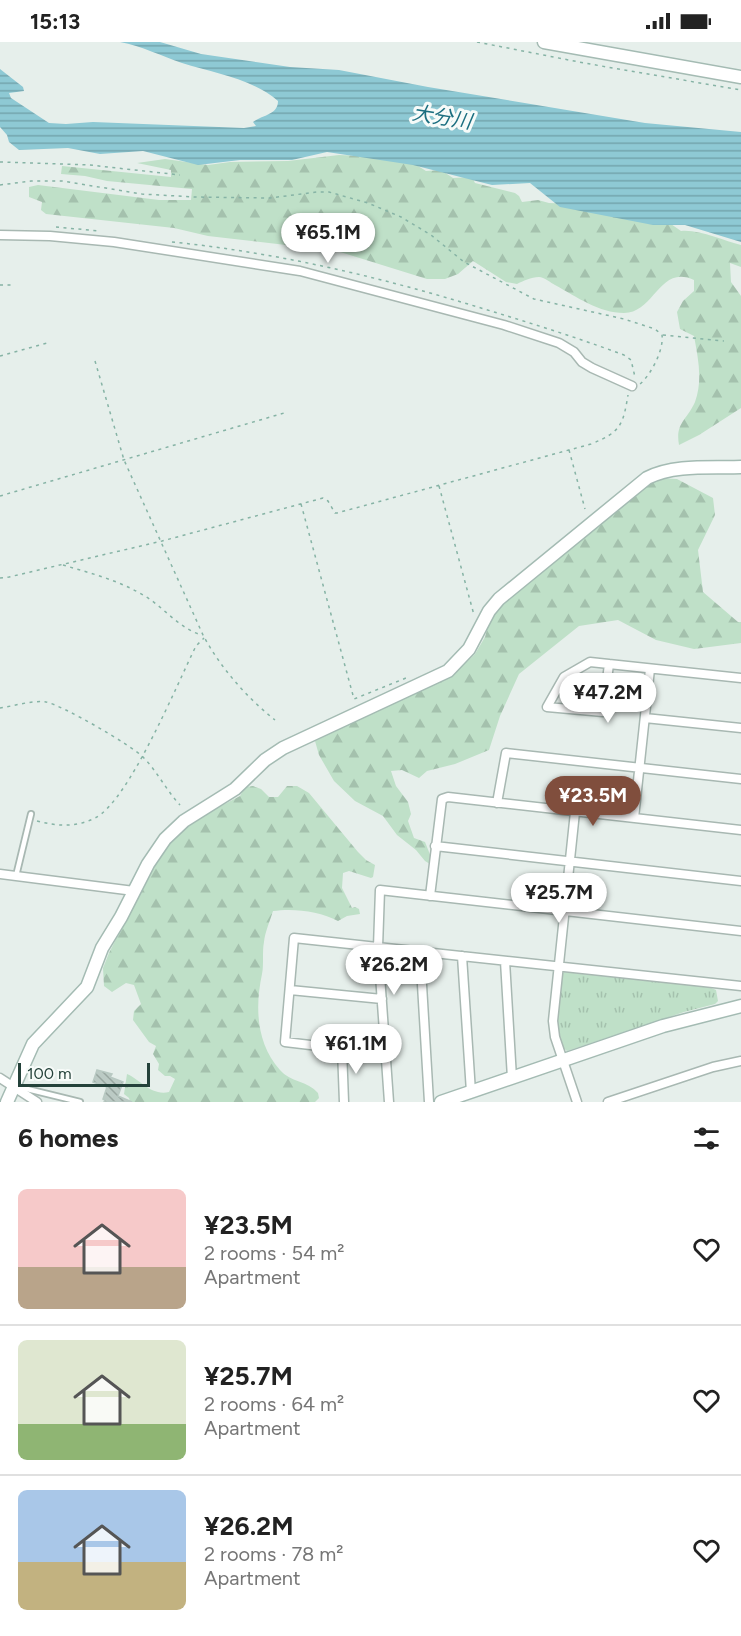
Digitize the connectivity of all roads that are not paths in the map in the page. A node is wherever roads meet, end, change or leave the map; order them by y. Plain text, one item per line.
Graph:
1 (544, 42) edge
2 (741, 77) edge
3 (0, 235) edge
4 (632, 386) road end
5 (741, 467) edge
6 (609, 664) junction
7 (650, 669) junction
8 (741, 678) edge
9 (645, 718) junction
10 (741, 728) edge
11 (640, 768) junction
12 (741, 779) edge
13 (497, 803) junction
14 (575, 812) junction
15 (31, 817) road end
16 (634, 818) junction
17 (741, 830) edge
18 (435, 846) junction
19 (570, 862) junction
20 (0, 874) edge
21 (16, 876) junction
22 (741, 881) edge
23 (135, 891) junction
24 (430, 896) junction
25 (564, 911) junction
26 (741, 931) edge
27 (378, 947) junction
28 (420, 951) junction
29 (462, 956) junction
30 (505, 961) junction
31 (558, 966) junction
32 (741, 986) edge
33 (290, 990) junction
34 (382, 999) junction
35 (741, 1006) edge
36 (342, 1049) junction
37 (386, 1054) junction
38 (563, 1060) junction
39 (741, 1061) edge
40 (0, 1078) edge
41 (512, 1078) junction
42 (13, 1086) junction
43 (471, 1092) junction
44 (7, 1102) edge
45 (37, 1102) edge
46 (80, 1102) edge
47 (344, 1102) edge
48 (389, 1102) edge
49 (429, 1102) edge
50 (441, 1102) edge
51 (577, 1102) edge
52 (608, 1102) edge

1 - 2 street
3 - 4 street
5 - 23 street
6 - 6 street
6 - 7 street
7 - 8 street
7 - 9 street
9 - 10 street
9 - 11 street
11 - 12 street
11 - 13 street
11 - 16 street
13 - 14 street
13 - 18 street
14 - 16 street
14 - 19 street
15 - 21 lane
16 - 17 street
18 - 19 street
18 - 24 street
19 - 22 street
19 - 25 street
20 - 21 street
21 - 23 street
23 - 42 street
24 - 25 street
24 - 27 street
25 - 26 street
25 - 31 street
27 - 28 street
27 - 33 street
27 - 34 street
28 - 29 street
28 - 49 street
29 - 30 street
29 - 43 street
30 - 31 street
30 - 41 street
31 - 32 street
31 - 38 street
33 - 34 street
33 - 36 street
34 - 37 street
35 - 38 street
36 - 37 street
36 - 47 street
37 - 48 street
38 - 41 street
38 - 51 street
39 - 52 street
40 - 42 street
41 - 43 street
42 - 44 street
42 - 45 street
42 - 46 lane
43 - 50 street

